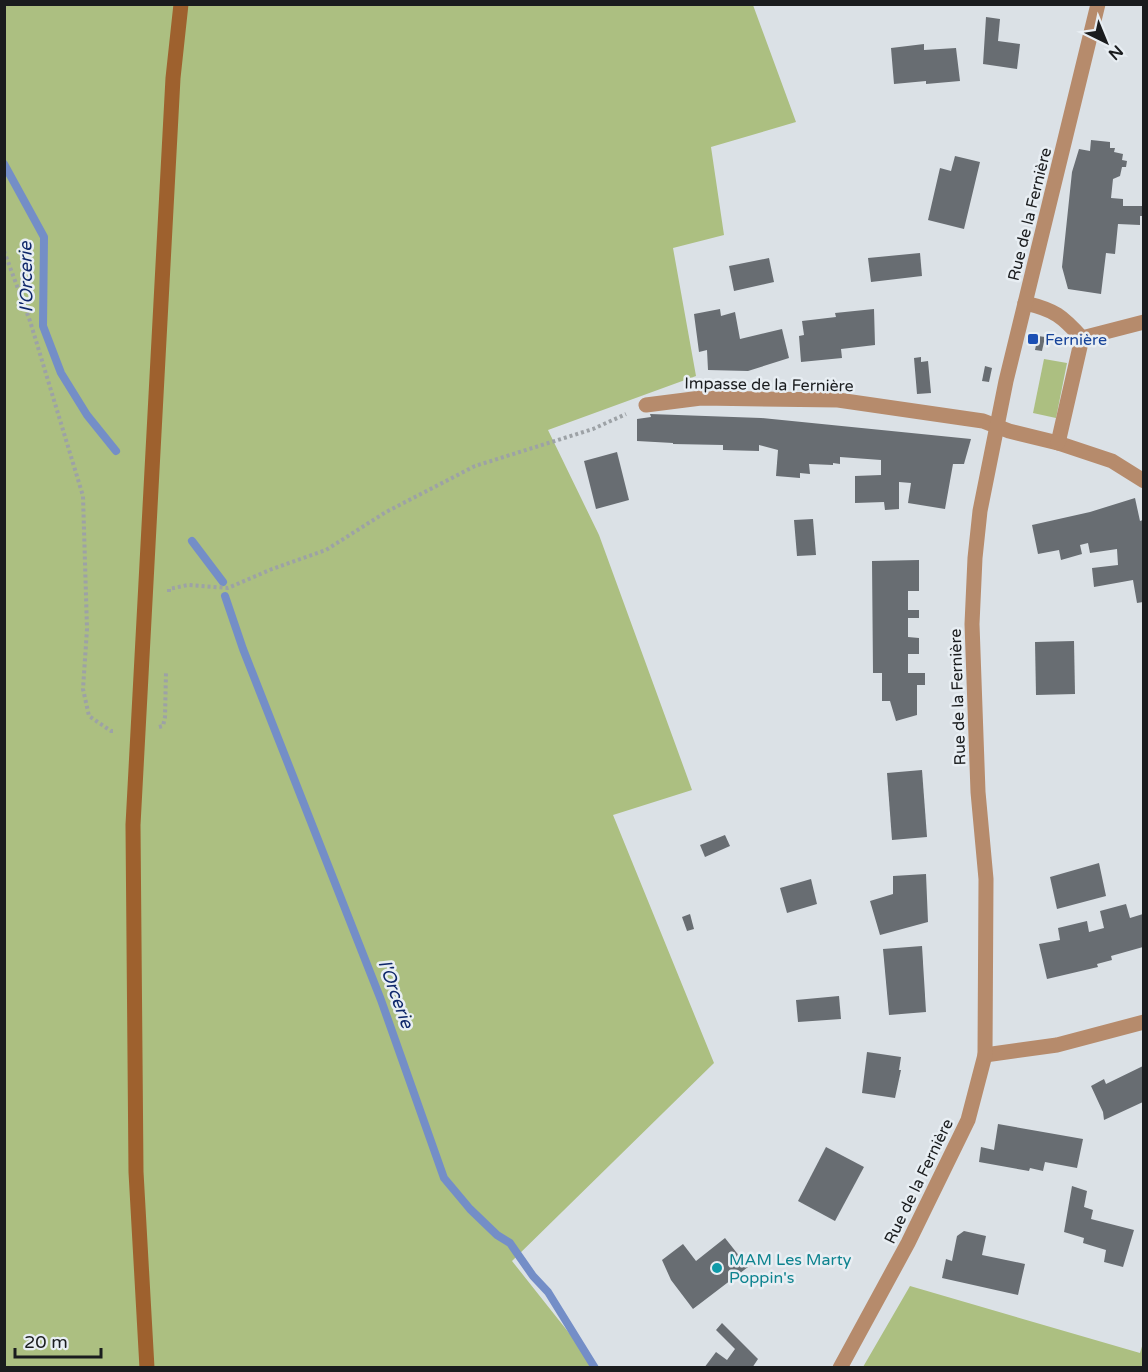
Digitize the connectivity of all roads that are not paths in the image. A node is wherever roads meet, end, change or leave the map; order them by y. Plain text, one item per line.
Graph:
1 (181, 4) edge
2 (1098, 4) edge
3 (1025, 303) junction
4 (1143, 322) edge
5 (1082, 338) junction
6 (646, 405) road end
7 (997, 427) junction
8 (1058, 443) junction
9 (1143, 481) edge
10 (1143, 1022) edge
11 (985, 1055) junction
12 (147, 1368) edge
13 (840, 1368) edge

1 - 12 main road
2 - 3 street, Rue de la Fernière
3 - 5 street
3 - 7 street, Rue de la Fernière
4 - 5 street
5 - 8 street
6 - 7 street, Impasse de la Fernière
7 - 8 street, Impasse de la Fernière
7 - 11 street, Rue de la Fernière
8 - 9 street, Impasse de la Fernière
10 - 11 street
11 - 13 street, Rue de la Fernière

